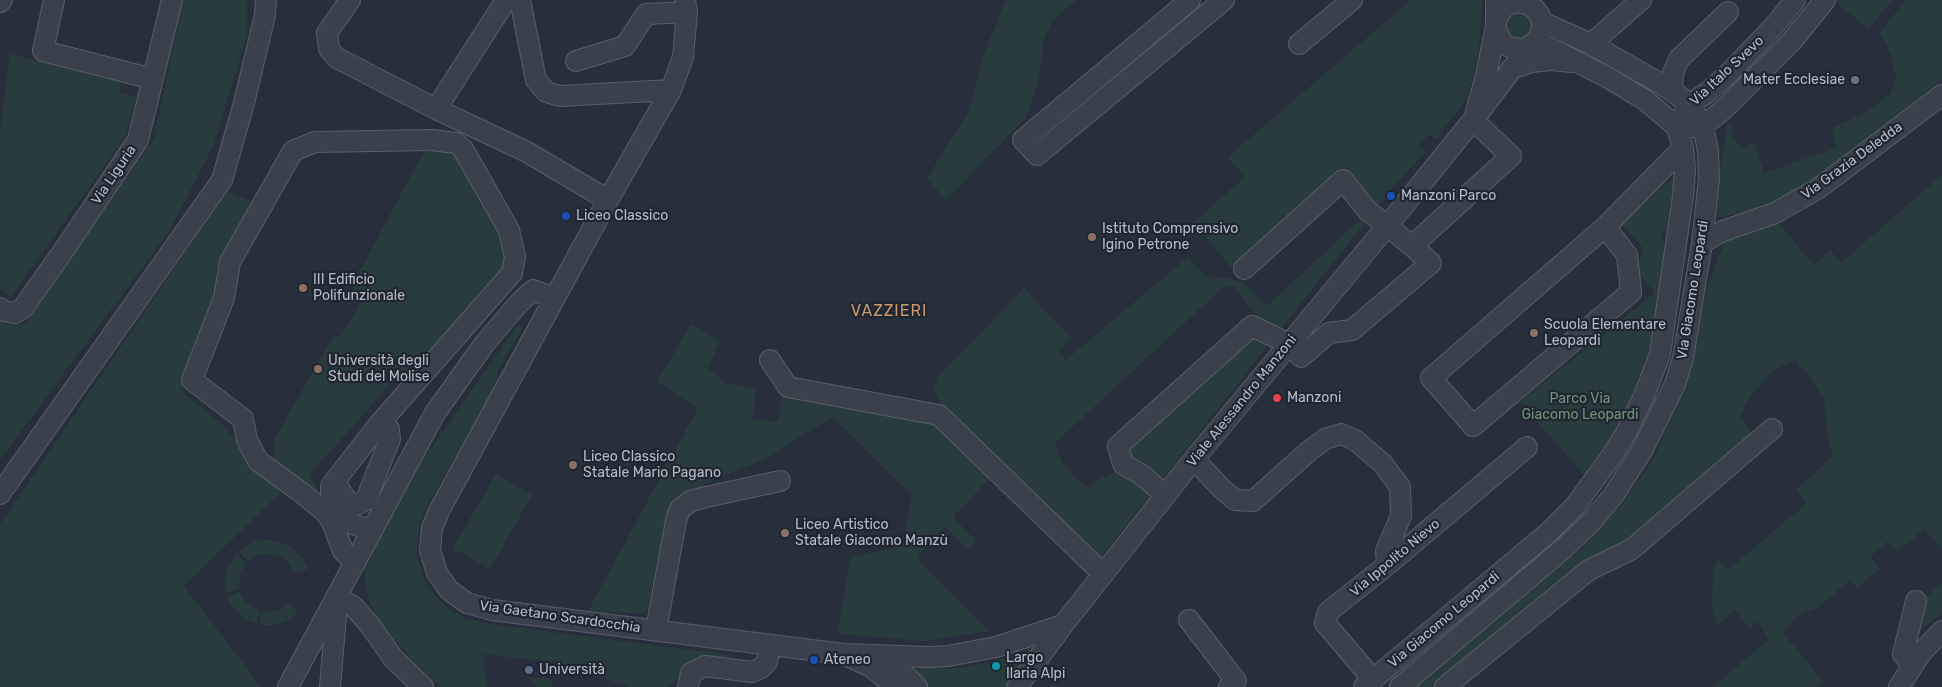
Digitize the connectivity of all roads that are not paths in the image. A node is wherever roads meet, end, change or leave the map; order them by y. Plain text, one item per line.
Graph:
1 (54, 0) edge
2 (172, 0) edge
3 (266, 0) edge
4 (350, 0) edge
5 (506, 0) edge
6 (520, 0) edge
7 (1190, 0) edge
8 (1224, 0) edge
9 (1352, 0) edge
10 (1641, 0) edge
11 (1796, 0) edge
12 (1825, 0) edge
13 (686, 6) edge
14 (1519, 9) edge
15 (1728, 12) dead end
16 (1299, 44) dead end
17 (1591, 44) junction
18 (1531, 45) junction
19 (576, 60) dead end
20 (1578, 63) junction
21 (1511, 69) junction
22 (1731, 71) junction
23 (153, 79) junction
24 (1096, 80) junction
25 (1746, 87) junction
26 (671, 90) junction
27 (1672, 90) junction
28 (1108, 95) junction
29 (1942, 95) edge
30 (1690, 104) junction
31 (436, 109) junction
32 (1473, 120) junction
33 (1704, 126) junction
34 (1677, 128) junction
35 (1683, 148) junction
36 (1683, 196) junction
37 (1707, 199) junction
38 (608, 200) junction
39 (1387, 226) junction
40 (1605, 227) junction
41 (1702, 243) junction
42 (1412, 246) junction
43 (1244, 269) dead end
44 (554, 298) junction
45 (0, 308) edge
46 (1664, 327) junction
47 (1689, 331) junction
48 (1289, 344) junction
49 (770, 360) dead end
50 (380, 423) junction
51 (1772, 430) dead end
52 (1527, 447) dead end
53 (1194, 459) junction
54 (336, 478) junction
55 (780, 481) dead end
56 (0, 494) edge
57 (1165, 495) junction
58 (372, 531) junction
59 (1548, 533) junction
60 (1563, 549) junction
61 (355, 564) junction
62 (1387, 565) junction
63 (1103, 574) junction
64 (338, 597) junction
65 (1916, 601) dead end
66 (1189, 620) dead end
67 (1063, 624) junction
68 (656, 630) junction
69 (1942, 631) edge
70 (770, 645) junction
71 (843, 654) junction
72 (880, 656) junction
73 (1912, 666) junction
74 (902, 684) edge
75 (1367, 685) edge
76 (288, 687) edge
77 (330, 687) edge
78 (423, 687) edge
79 (688, 687) edge
80 (1016, 687) edge
81 (1229, 687) edge
82 (1400, 687) edge
83 (1445, 687) edge
84 (1899, 687) edge

1 - 23 street
2 - 23 street, Via Liguria
3 - 56 street
4 - 31 street
5 - 31 street
6 - 26 street
7 - 24 street
8 - 28 street
9 - 16 street
10 - 17 street
11 - 22 street, Via Italo Svevo
12 - 25 street, Via Italo Svevo
13 - 19 street
13 - 26 street, Via Gaetano Scardocchia
14 - 17 street, Via Giacomo Leopardi
14 - 18 street, Viale Alessandro Manzoni
14 - 18 street
14 - 32 street, Viale Alessandro Manzoni
15 - 27 street
17 - 27 street, Via Giacomo Leopardi
18 - 20 street
18 - 21 street, Viale Alessandro Manzoni
20 - 21 street
20 - 34 street
21 - 32 street, Viale Alessandro Manzoni
22 - 25 street
22 - 30 street, Via Italo Svevo
23 - 45 street, Via Liguria
24 - 28 street
24 - 28 street
25 - 33 street, Via Italo Svevo
26 - 38 street, Via Gaetano Scardocchia
27 - 30 street, Via Giacomo Leopardi
29 - 41 street, Via Grazia Deledda
30 - 33 street, Via Giacomo Leopardi
30 - 34 street, Via Italo Svevo
31 - 38 street
32 - 39 street, Viale Alessandro Manzoni
32 - 42 street
33 - 34 street, Via Italo Svevo
33 - 37 street, Via Giacomo Leopardi
34 - 35 street, Via Giacomo Leopardi
35 - 36 street, Via Giacomo Leopardi
35 - 40 street
36 - 37 street
36 - 46 street, Via Giacomo Leopardi
37 - 41 street, Via Giacomo Leopardi
38 - 44 street, Via Gaetano Scardocchia
39 - 42 street
39 - 43 street
39 - 48 street, Viale Alessandro Manzoni
40 - 40 street
41 - 47 street, Via Giacomo Leopardi
42 - 48 street
44 - 58 street
44 - 68 street, Via Gaetano Scardocchia
46 - 47 street
46 - 59 street, Via Giacomo Leopardi
47 - 60 street, Via Giacomo Leopardi
48 - 53 street, Viale Alessandro Manzoni
48 - 57 street
49 - 63 street
50 - 54 street
50 - 54 street
50 - 61 street
51 - 83 street
52 - 62 street, Via Ippolito Nievo
53 - 57 street, Viale Alessandro Manzoni
53 - 62 street
54 - 58 street
55 - 68 street
57 - 63 street, Viale Alessandro Manzoni
58 - 61 street
59 - 60 street
59 - 75 street, Via Giacomo Leopardi
60 - 82 street, Via Giacomo Leopardi
61 - 64 street
62 - 75 street, Via Ippolito Nievo
63 - 67 street, Viale Alessandro Manzoni
64 - 76 street
64 - 77 street
64 - 78 street
65 - 73 street
66 - 81 street
67 - 72 street, Via Gaetano Scardocchia
67 - 80 street, Viale Alessandro Manzoni
68 - 70 street, Via Gaetano Scardocchia
69 - 73 street
70 - 71 street, Via Gaetano Scardocchia
70 - 79 street
71 - 72 street, Via Gaetano Scardocchia
71 - 74 street, Via Gaetano Scardocchia
72 - 74 street, Via Gaetano Scardocchia
73 - 84 street

